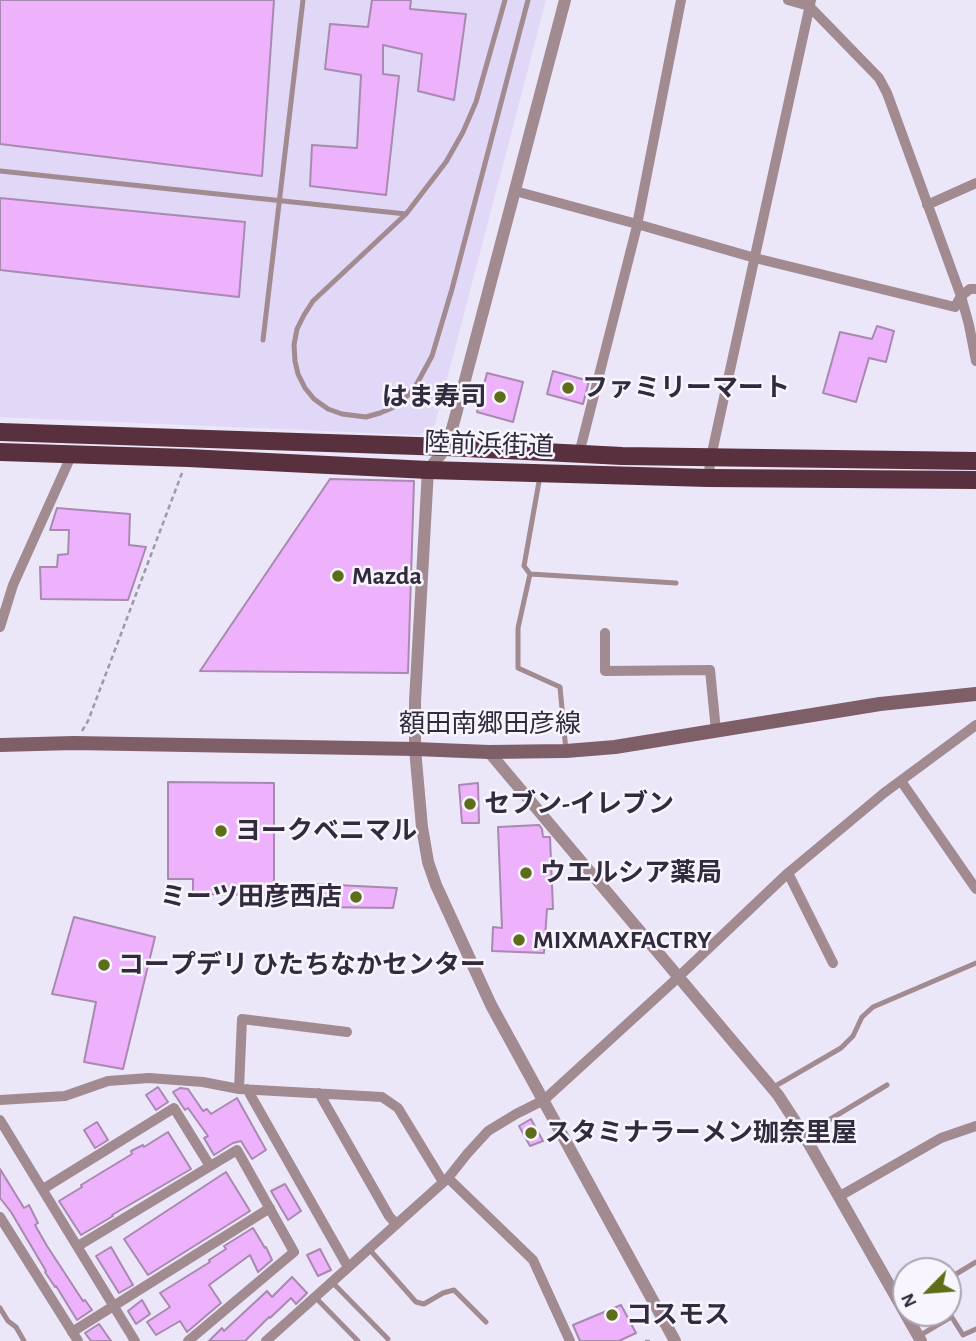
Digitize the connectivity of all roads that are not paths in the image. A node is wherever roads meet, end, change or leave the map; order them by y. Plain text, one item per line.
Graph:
1 (303, 0) edge
2 (505, 0) edge
3 (528, 0) edge
4 (565, 0) edge
5 (681, 0) edge
6 (788, 0) edge
7 (810, 3) edge
8 (0, 171) edge
9 (976, 183) edge
10 (515, 191) junction
11 (280, 201) junction
12 (927, 205) junction
13 (406, 214) junction
14 (637, 224) junction
15 (755, 258) junction
16 (976, 289) edge
17 (961, 296) junction
18 (263, 340) dead end
19 (976, 361) edge
20 (0, 432) edge
21 (447, 447) junction
22 (0, 452) edge
23 (72, 454) junction
24 (579, 454) junction
25 (711, 457) junction
26 (976, 461) edge
27 (428, 470) junction
28 (540, 473) junction
29 (708, 478) junction
30 (976, 481) edge
31 (530, 574) junction
32 (676, 583) dead end
33 (0, 627) edge
34 (605, 633) dead end
35 (976, 694) edge
36 (976, 725) edge
37 (716, 731) junction
38 (0, 745) edge
39 (415, 749) junction
40 (566, 751) junction
41 (489, 752) junction
42 (901, 781) junction
43 (788, 873) junction
44 (976, 890) edge
45 (833, 963) dead end
46 (976, 963) edge
47 (678, 976) junction
48 (347, 1032) dead end
49 (887, 1085) dead end
50 (772, 1088) junction
51 (243, 1089) junction
52 (319, 1093) junction
53 (0, 1100) edge
54 (544, 1100) junction
55 (0, 1119) edge
56 (976, 1126) edge
57 (804, 1135) junction
58 (210, 1166) junction
59 (446, 1180) junction
60 (43, 1189) junction
61 (840, 1196) junction
62 (270, 1208) junction
63 (0, 1217) edge
64 (396, 1224) junction
65 (78, 1246) junction
66 (369, 1249) junction
67 (348, 1267) junction
68 (332, 1282) junction
69 (315, 1297) junction
70 (114, 1305) junction
71 (0, 1308) edge
72 (486, 1322) dead end
73 (934, 1327) edge
74 (958, 1327) edge
75 (976, 1329) edge
76 (75, 1336) edge
77 (388, 1339) dead end
78 (920, 1339) edge
79 (24, 1341) edge
80 (135, 1341) edge
81 (188, 1341) edge
82 (266, 1341) edge
83 (358, 1341) edge
84 (570, 1341) edge
85 (675, 1341) edge

1 - 11 lane
2 - 13 lane
3 - 13 lane
4 - 10 street
5 - 14 street
6 - 7 street
7 - 12 street
7 - 15 street
8 - 11 lane
9 - 12 street
10 - 14 street
10 - 21 street
11 - 13 lane
11 - 18 lane
12 - 17 street
14 - 15 street
14 - 24 street
15 - 17 street
15 - 25 street
16 - 17 street
17 - 19 street
20 - 21 highway, 陸前浜街道
21 - 24 highway, 陸前浜街道
21 - 27 street
22 - 23 highway, 陸前浜街道
23 - 27 highway, 陸前浜街道
23 - 33 street
24 - 25 highway, 陸前浜街道
25 - 26 highway, 陸前浜街道
25 - 29 street
27 - 28 highway, 陸前浜街道
27 - 39 street
28 - 29 highway, 陸前浜街道
28 - 31 lane
29 - 30 highway, 陸前浜街道
31 - 32 lane
31 - 40 lane
34 - 37 street
35 - 37 main road, 額田南郷田彦線
36 - 42 street
37 - 40 main road, 額田南郷田彦線
38 - 39 main road, 額田南郷田彦線
39 - 41 main road, 額田南郷田彦線
39 - 54 street
40 - 41 main road, 額田南郷田彦線
41 - 47 street
42 - 43 street
42 - 44 street
43 - 45 street
43 - 47 street
46 - 50 lane
47 - 50 street
47 - 54 street
48 - 51 street
49 - 57 lane
50 - 57 street
51 - 52 street
51 - 53 street
51 - 67 street
52 - 59 street
52 - 64 street
54 - 59 street
54 - 85 street
55 - 60 street
56 - 61 street
57 - 61 street
58 - 60 street
58 - 62 street
58 - 65 street
59 - 64 street
59 - 84 street
60 - 65 street
61 - 78 street
62 - 70 street
62 - 81 street
63 - 76 street
64 - 66 street
65 - 70 street
66 - 67 street
66 - 72 lane
67 - 68 street
68 - 69 street
68 - 77 lane
69 - 82 street
69 - 83 lane
70 - 76 street
70 - 80 street
71 - 79 lane
73 - 78 lane
74 - 75 lane

